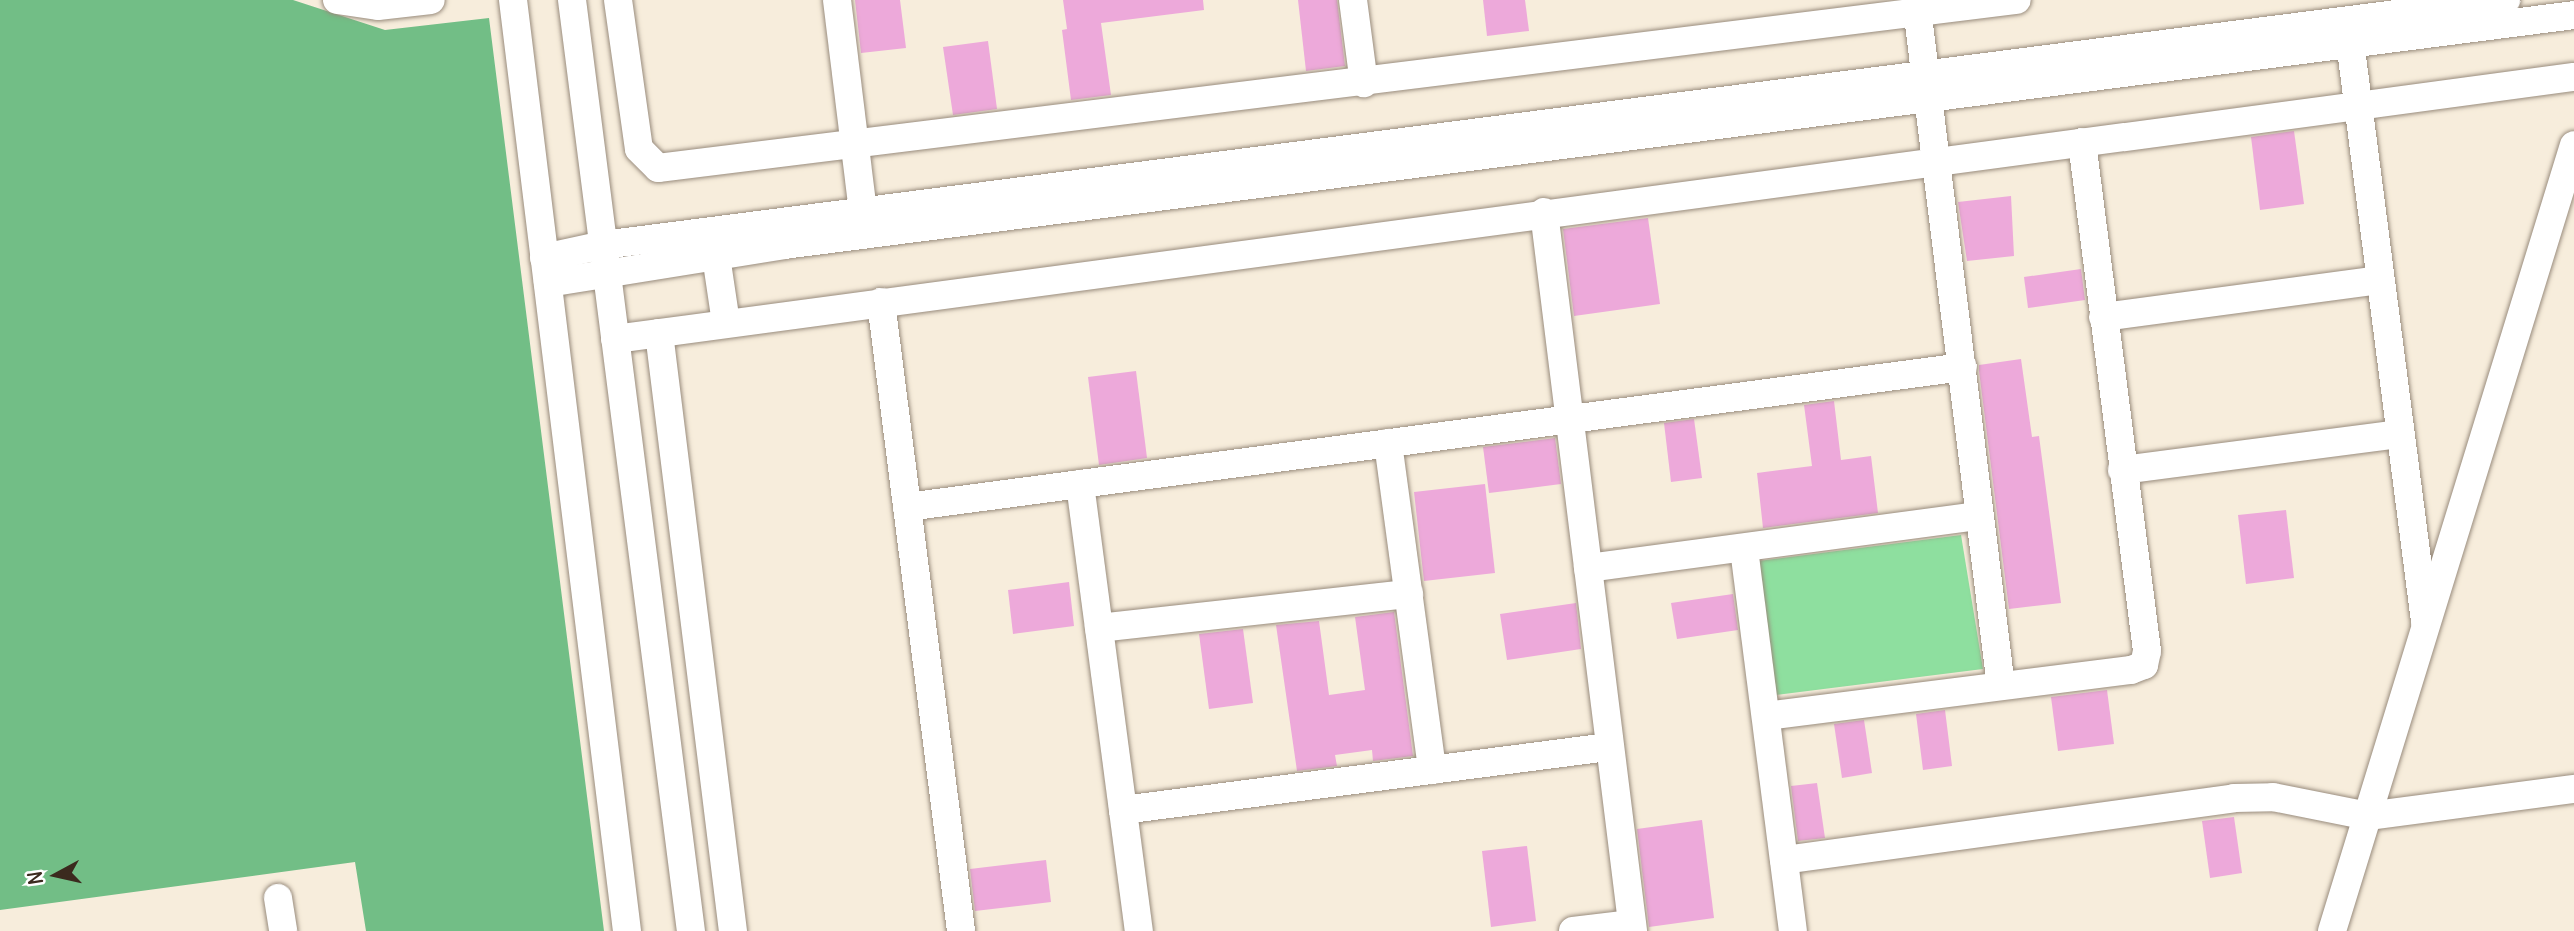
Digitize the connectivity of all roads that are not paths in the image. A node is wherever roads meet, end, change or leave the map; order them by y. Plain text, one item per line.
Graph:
1 (337, 0) edge
2 (431, 0) edge
3 (513, 0) edge
4 (572, 0) edge
5 (618, 0) edge
6 (837, 0) edge
7 (1353, 0) edge
8 (2017, 0) edge
9 (2506, 0) edge
10 (1916, 6) edge
11 (2574, 15) edge
12 (2349, 32) junction
13 (2574, 77) edge
14 (1364, 83) junction
15 (1928, 87) junction
16 (2359, 107) junction
17 (2082, 142) junction
18 (2574, 145) edge
19 (855, 147) junction
20 (1937, 159) junction
21 (1544, 212) junction
22 (865, 224) junction
23 (716, 256) junction
24 (605, 258) junction
25 (546, 271) junction
26 (2381, 281) junction
27 (881, 302) junction
28 (2103, 317) junction
29 (726, 323) junction
30 (659, 333) junction
31 (615, 339) junction
32 (1963, 367) junction
33 (1572, 420) junction
34 (2400, 434) junction
35 (1388, 443) junction
36 (2122, 470) junction
37 (1080, 484) junction
38 (908, 507) junction
39 (1980, 516) junction
40 (1744, 549) junction
41 (1588, 568) junction
42 (1409, 594) junction
43 (2426, 627) junction
44 (1099, 628) junction
45 (2001, 686) junction
46 (1766, 716) junction
47 (1609, 747) junction
48 (1432, 770) junction
49 (2574, 789) edge
50 (1123, 810) junction
51 (2368, 816) junction
52 (1784, 860) junction
53 (278, 898) dead end
54 (1633, 927) edge
55 (283, 931) edge
56 (628, 931) edge
57 (691, 931) edge
58 (733, 931) edge
59 (961, 931) edge
60 (1139, 931) edge
61 (1573, 931) edge
62 (1793, 931) edge
63 (2332, 931) edge

1 - 2 street
3 - 25 street
4 - 24 street
5 - 19 street
6 - 19 street
7 - 14 street
8 - 10 street
9 - 12 street
10 - 14 street
10 - 15 street
11 - 12 street
12 - 15 street
12 - 16 street
13 - 16 street
14 - 19 street
15 - 20 street
15 - 22 street
16 - 17 street
16 - 26 street
17 - 20 street
17 - 28 street
18 - 43 street
19 - 22 street
20 - 21 street
20 - 32 street
21 - 27 street
21 - 33 street
22 - 23 street
22 - 24 street
23 - 24 street
23 - 29 street
24 - 25 street
24 - 31 street
25 - 56 street
26 - 28 street
26 - 34 street
27 - 29 street
27 - 38 street
28 - 36 street
29 - 30 street
30 - 31 street
30 - 58 street
31 - 57 street
32 - 33 street
32 - 39 street
33 - 35 street
33 - 41 street
34 - 36 street
34 - 43 street
35 - 37 street
35 - 42 street
36 - 45 street
37 - 38 street
37 - 44 street
38 - 59 street
39 - 40 street
39 - 45 street
40 - 41 street
40 - 46 street
41 - 47 street
42 - 44 street
42 - 48 street
43 - 51 street
44 - 50 street
45 - 46 street
46 - 52 street
47 - 48 street
47 - 54 street
48 - 50 street
49 - 51 street
50 - 60 street
51 - 52 street
51 - 63 street
52 - 62 street
53 - 55 street
54 - 61 street

